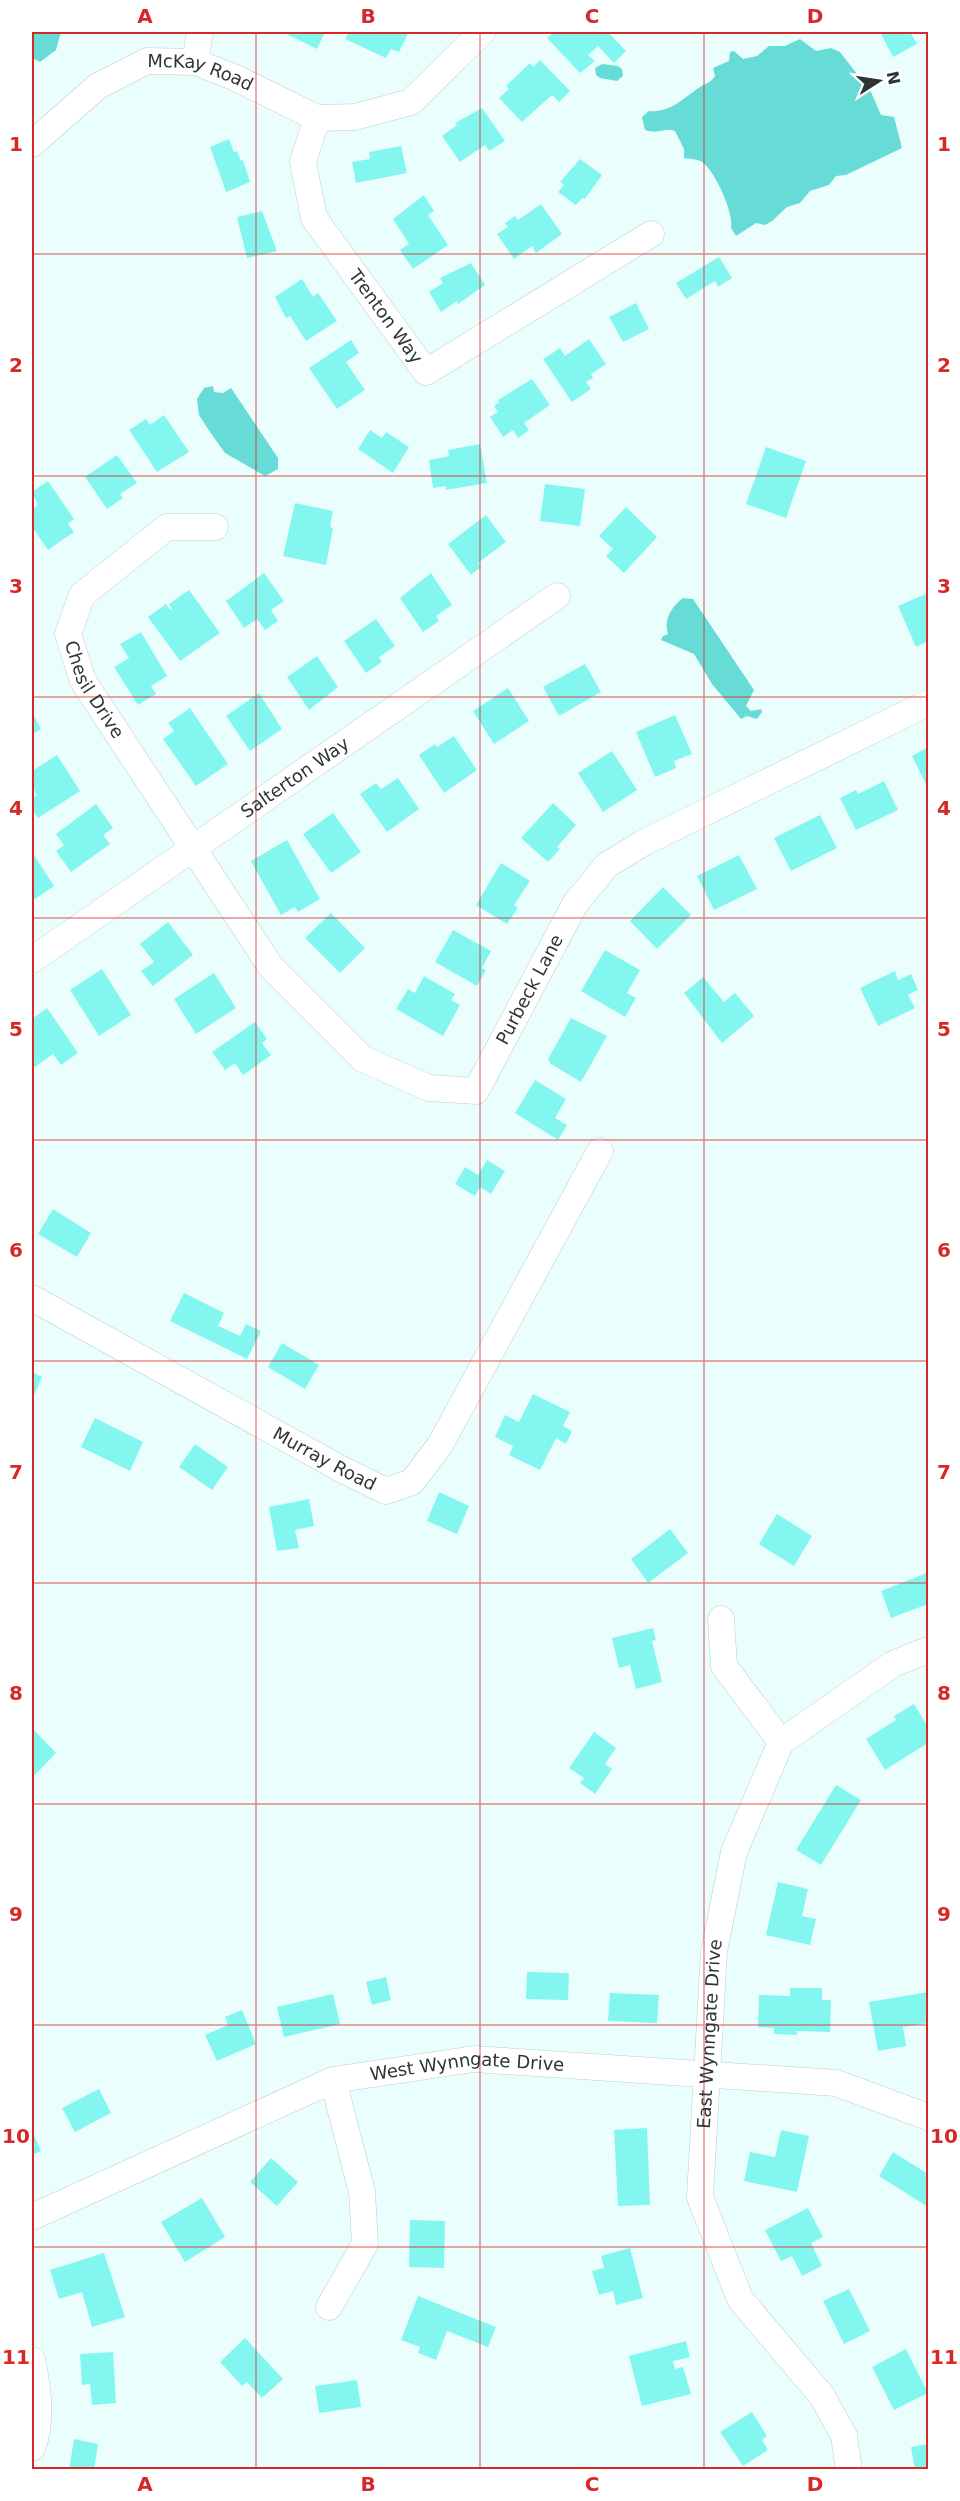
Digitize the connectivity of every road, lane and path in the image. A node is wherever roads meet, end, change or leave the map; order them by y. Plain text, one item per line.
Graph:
1 (200, 32) edge
2 (482, 32) edge
3 (195, 62) junction
4 (317, 118) junction
5 (32, 144) edge
6 (651, 234) dead end
7 (215, 527) dead end
8 (557, 596) dead end
9 (928, 703) edge
10 (194, 847) junction
11 (32, 960) edge
12 (600, 1151) dead end
13 (32, 1298) edge
14 (721, 1619) dead end
15 (928, 1650) edge
16 (781, 1742) junction
17 (709, 2075) junction
18 (333, 2079) junction
19 (928, 2117) edge
20 (32, 2217) edge
21 (329, 2307) dead end
22 (32, 2360) edge
23 (32, 2448) edge
24 (849, 2469) edge

1 - 3 street
2 - 4 street
3 - 4 street, McKay Road
3 - 5 street, McKay Road
4 - 6 street, Trenton Way
7 - 10 street, Chesil Drive
8 - 10 street, Salterton Way
9 - 10 street, Purbeck Lane
10 - 11 street, Salterton Way
12 - 13 street, Murray Road
14 - 16 street
15 - 16 street
16 - 17 street, East Wynngate Drive
17 - 18 street, West Wynngate Drive
17 - 19 street, West Wynngate Drive
17 - 24 street, East Wynngate Drive
18 - 20 street, West Wynngate Drive
18 - 21 street
22 - 23 street

